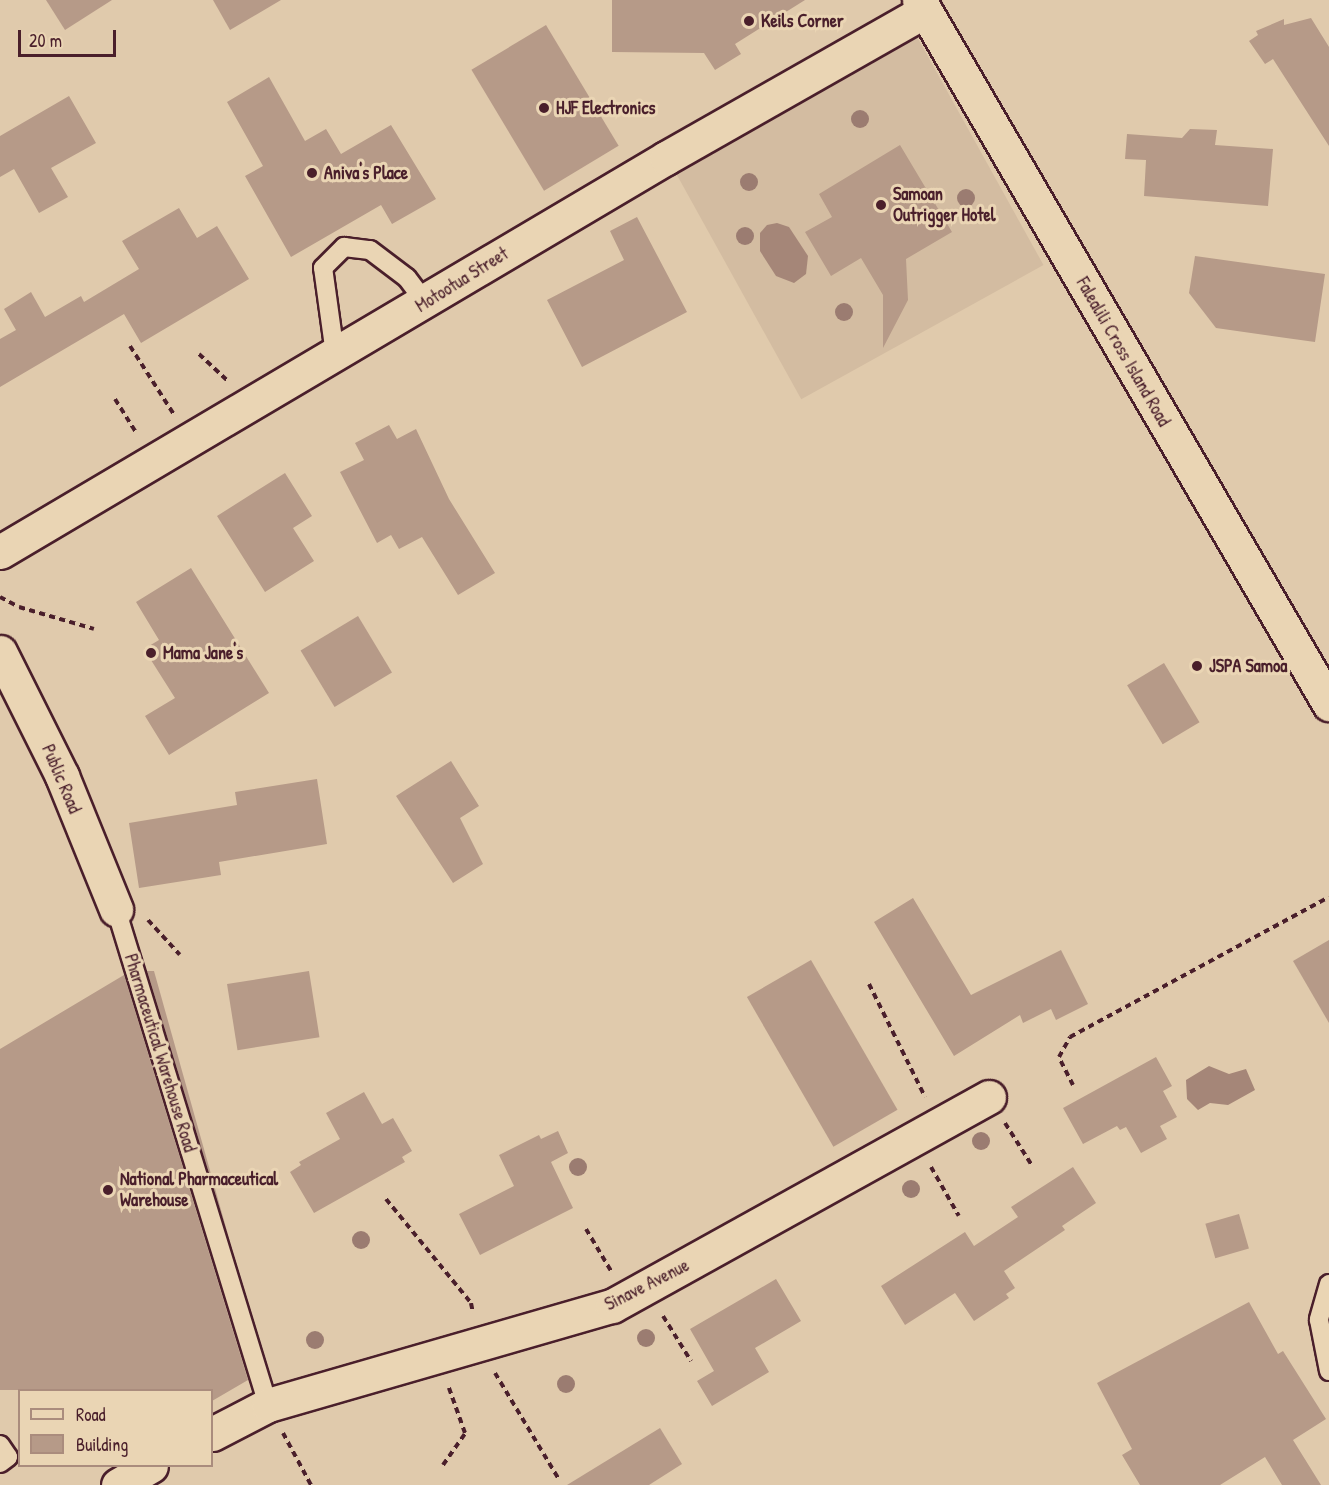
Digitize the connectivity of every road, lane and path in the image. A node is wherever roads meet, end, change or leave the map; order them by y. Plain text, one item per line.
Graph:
1 (922, 5) edge
2 (425, 302) junction
3 (130, 346) dead end
4 (335, 354) junction
5 (192, 441) junction
6 (0, 552) edge
7 (0, 597) edge
8 (94, 629) dead end
9 (0, 652) edge
10 (1329, 704) edge
11 (1329, 897) edge
12 (116, 909) joint
13 (869, 984) dead end
14 (1073, 1085) dead end
15 (989, 1097) joint
16 (926, 1131) junction
17 (1031, 1164) dead end
18 (386, 1199) dead end
19 (959, 1216) dead end
20 (586, 1229) dead end
21 (1329, 1284) edge
22 (635, 1293) junction
23 (478, 1345) junction
24 (438, 1356) junction
25 (691, 1361) dead end
26 (1329, 1371) edge
27 (268, 1405) junction
28 (213, 1433) edge
29 (0, 1445) edge
30 (0, 1462) edge
31 (443, 1465) dead end
32 (149, 1467) edge
33 (558, 1478) dead end
34 (118, 1485) edge
35 (311, 1485) edge

1 - 2 main road, Motootua Street
1 - 10 main road, Falealili Cross Island Road
2 - 4 main road, Motootua Street
2 - 4 lane
3 - 5 path
4 - 5 main road, Motootua Street
5 - 6 main road, Motootua Street
7 - 8 path
9 - 12 main road, Public Road
11 - 14 path
12 - 27 lane, Pharmaceutical Warehouse Road
13 - 16 path
15 - 16 main road, Sinave Avenue
15 - 17 path
16 - 19 path
16 - 22 main road, Sinave Avenue
18 - 23 path
20 - 22 path
21 - 26 lane
22 - 23 main road, Sinave Avenue
22 - 25 path
23 - 24 main road, Sinave Avenue
23 - 33 path
24 - 27 main road, Sinave Avenue
24 - 31 path
27 - 28 main road, Sinave Avenue
27 - 35 path
29 - 30 lane
32 - 34 main road

